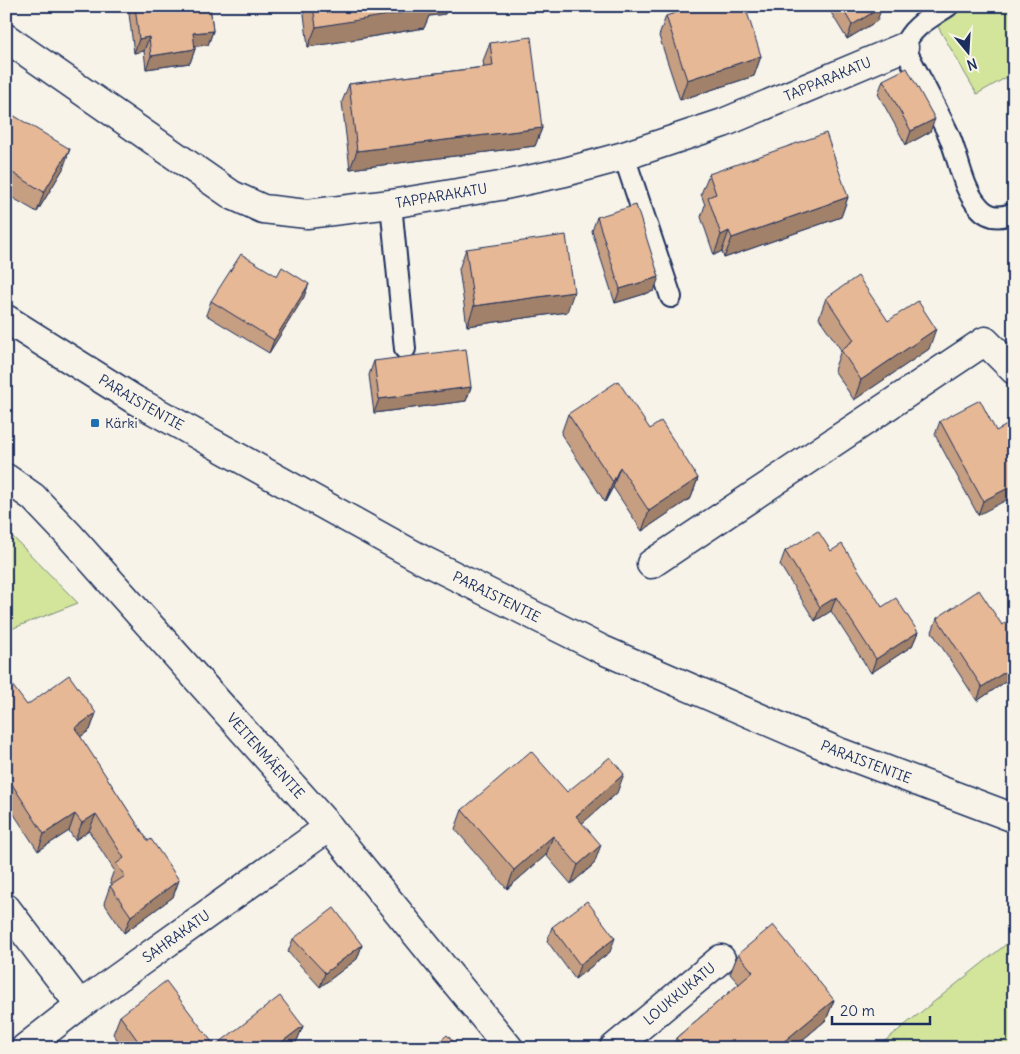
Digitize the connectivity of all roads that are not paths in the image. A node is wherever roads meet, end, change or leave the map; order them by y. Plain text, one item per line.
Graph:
1 (948, 6) edge
2 (6, 38) edge
3 (904, 48) junction
4 (624, 156) junction
5 (390, 204) junction
6 (1014, 213) edge
7 (671, 297) dead end
8 (6, 319) edge
9 (405, 349) dead end
10 (1014, 370) edge
11 (6, 478) edge
12 (651, 564) dead end
13 (1014, 818) edge
14 (329, 827) junction
15 (6, 908) edge
16 (721, 959) dead end
17 (80, 1005) junction
18 (25, 1048) edge
19 (509, 1048) edge
20 (614, 1048) edge

1 - 3 lane
2 - 5 street, TAPPARAKATU
3 - 4 street, TAPPARAKATU
3 - 6 lane
4 - 5 street, TAPPARAKATU
4 - 7 lane
5 - 9 lane
8 - 13 street, PARAISTENTIE
10 - 12 street
11 - 14 street, VEITENMÄENTIE
14 - 17 street, SAHRAKATU
14 - 19 street, VEITENMÄENTIE
15 - 17 street
16 - 20 street, LOUKKUKATU
17 - 18 street, SAHRAKATU

